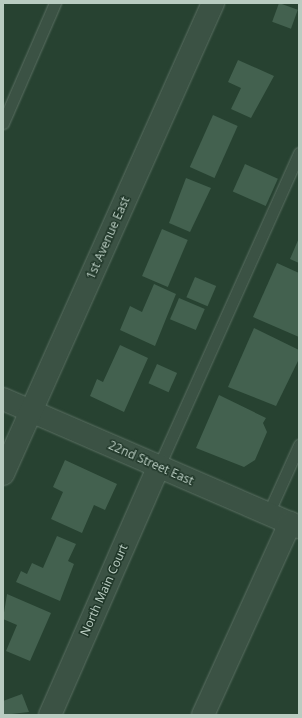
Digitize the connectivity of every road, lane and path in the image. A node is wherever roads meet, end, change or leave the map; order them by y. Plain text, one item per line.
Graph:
1 (55, 3) edge
2 (213, 3) edge
3 (3, 123) edge
4 (299, 153) edge
5 (3, 398) edge
6 (32, 411) junction
7 (299, 445) edge
8 (159, 466) junction
9 (3, 474) edge
10 (268, 514) junction
11 (294, 525) edge
12 (50, 715) edge
13 (203, 715) edge

1 - 3 lane
2 - 6 street, 1st Avenue East
4 - 8 lane
5 - 6 street, 22nd Street East
6 - 8 street, 22nd Street East
6 - 9 street, 1st Avenue East
7 - 10 lane
8 - 10 street, 22nd Street East
8 - 12 street, North Main Court
10 - 11 street, 22nd Street East
11 - 13 street

